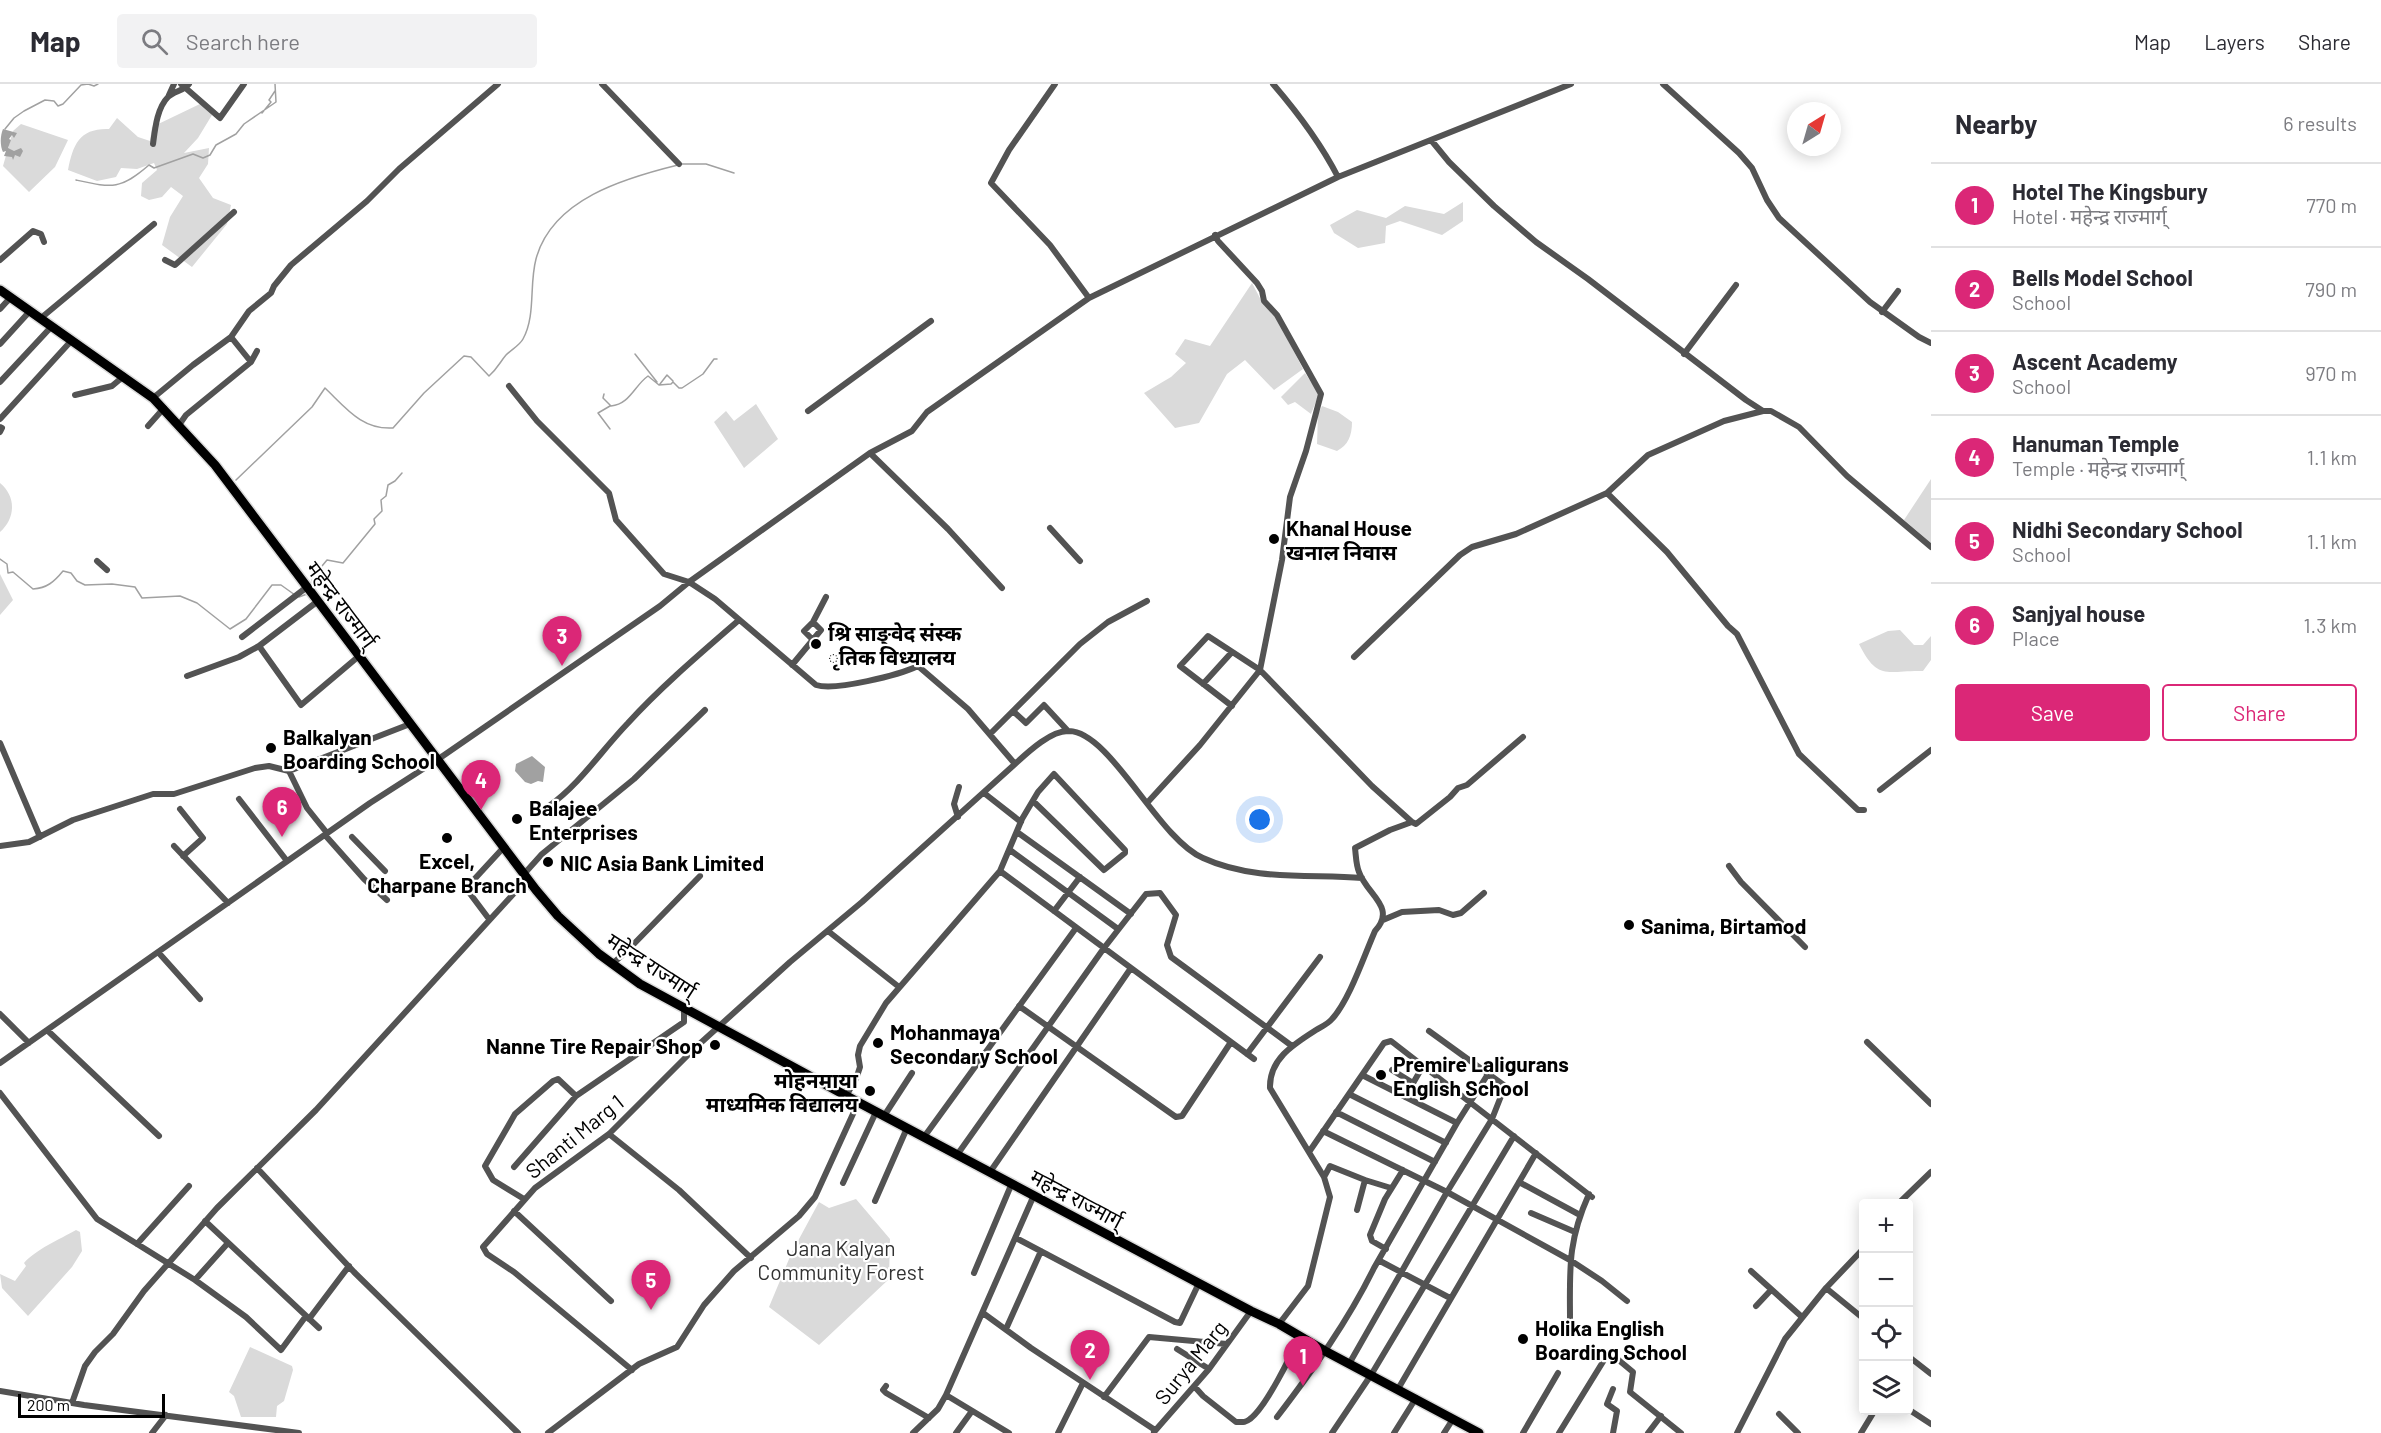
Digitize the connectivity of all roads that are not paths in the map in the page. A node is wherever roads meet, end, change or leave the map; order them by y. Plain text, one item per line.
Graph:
1 (174, 84) edge
2 (243, 84) edge
3 (498, 84) edge
4 (602, 84) edge
5 (1055, 84) edge
6 (1273, 84) edge
7 (1570, 84) edge
8 (1663, 84) edge
9 (185, 85) edge
10 (169, 95) junction
11 (1431, 140) junction
12 (153, 144) dead end
13 (679, 164) dead end
14 (1338, 177) junction
15 (234, 212) dead end
16 (154, 224) dead end
17 (1215, 235) junction
18 (44, 242) dead end
19 (0, 260) edge
20 (165, 260) dead end
21 (1736, 285) dead end
22 (0, 290) edge
23 (1898, 291) dead end
24 (11, 297) junction
25 (1089, 298) junction
26 (0, 309) edge
27 (30, 311) junction
28 (1882, 312) junction
29 (41, 318) junction
30 (931, 321) dead end
31 (52, 326) junction
32 (231, 338) junction
33 (72, 340) junction
34 (1931, 343) edge
35 (0, 344) edge
36 (257, 351) dead end
37 (1684, 354) junction
38 (250, 362) junction
39 (124, 376) junction
40 (0, 382) edge
41 (509, 386) dead end
42 (75, 395) dead end
43 (153, 398) junction
44 (164, 408) junction
45 (808, 411) dead end
46 (1763, 411) junction
47 (0, 418) edge
48 (179, 425) junction
49 (148, 426) dead end
50 (0, 427) edge
51 (0, 432) edge
52 (870, 453) junction
53 (1607, 493) junction
54 (1050, 528) dead end
55 (1931, 547) edge
56 (97, 561) dead end
57 (1080, 561) dead end
58 (107, 570) dead end
59 (689, 582) junction
60 (307, 587) junction
61 (1002, 588) dead end
62 (826, 597) dead end
63 (318, 601) junction
64 (1147, 601) dead end
65 (739, 620) junction
66 (813, 622) junction
67 (243, 637) dead end
68 (813, 640) junction
69 (259, 646) junction
70 (1232, 652) junction
71 (359, 656) junction
72 (1354, 657) dead end
73 (792, 665) junction
74 (1260, 670) junction
75 (187, 676) dead end
76 (1203, 684) junction
77 (1232, 706) junction
78 (705, 710) dead end
79 (1013, 711) junction
80 (410, 724) junction
81 (1068, 730) junction
82 (990, 734) junction
83 (1523, 737) dead end
84 (0, 743) edge
85 (1931, 750) edge
86 (437, 760) junction
87 (1015, 764) junction
88 (289, 771) junction
89 (958, 787) dead end
90 (1880, 790) dead end
91 (984, 793) junction
92 (238, 799) dead end
93 (1033, 801) junction
94 (1147, 803) junction
95 (549, 806) dead end
96 (180, 809) dead end
97 (1864, 810) dead end
98 (958, 817) junction
99 (1021, 822) junction
100 (1412, 822) junction
101 (1017, 832) junction
102 (326, 834) junction
103 (40, 837) junction
104 (352, 837) dead end
105 (0, 846) edge
106 (174, 846) dead end
107 (504, 847) junction
108 (1010, 850) junction
109 (183, 856) junction
110 (287, 861) junction
111 (1729, 866) dead end
112 (385, 871) dead end
113 (1000, 871) junction
114 (700, 876) dead end
115 (525, 877) junction
116 (1080, 877) junction
117 (1362, 878) junction
118 (1068, 893) junction
119 (1484, 893) dead end
120 (387, 900) dead end
121 (228, 903) junction
122 (1054, 912) junction
123 (1131, 914) junction
124 (489, 919) junction
125 (1383, 920) junction
126 (1076, 928) junction
127 (1118, 929) junction
128 (828, 931) junction
129 (1805, 947) dead end
130 (1104, 948) junction
131 (158, 952) junction
132 (1320, 957) dead end
133 (612, 964) junction
134 (1131, 968) junction
135 (899, 987) junction
136 (200, 999) dead end
137 (1019, 1006) junction
138 (684, 1008) junction
139 (0, 1014) edge
140 (719, 1027) junction
141 (1048, 1027) junction
142 (1266, 1028) junction
143 (47, 1030) junction
144 (1429, 1031) dead end
145 (1867, 1041) dead end
146 (1231, 1042) junction
147 (29, 1043) junction
148 (1292, 1046) junction
149 (1077, 1048) junction
150 (1246, 1054) junction
151 (1254, 1059) dead end
152 (0, 1063) edge
153 (1423, 1066) junction
154 (1392, 1070) dead end
155 (912, 1073) dead end
156 (1488, 1074) junction
157 (1362, 1075) junction
158 (1413, 1083) junction
159 (0, 1093) edge
160 (1349, 1094) junction
161 (576, 1095) junction
162 (846, 1096) junction
163 (1405, 1097) junction
164 (1470, 1101) junction
165 (858, 1103) junction
166 (1931, 1104) edge
167 (1336, 1112) junction
168 (880, 1114) junction
169 (1491, 1119) junction
170 (1457, 1124) junction
171 (907, 1128) junction
172 (1323, 1131) junction
173 (609, 1134) junction
174 (159, 1136) dead end
175 (1514, 1136) junction
176 (924, 1137) junction
177 (1446, 1143) junction
178 (1309, 1152) junction
179 (1536, 1153) junction
180 (957, 1155) junction
181 (1435, 1162) junction
182 (514, 1167) dead end
183 (257, 1168) junction
184 (1403, 1170) junction
185 (990, 1172) junction
186 (1931, 1172) edge
187 (1324, 1177) junction
188 (1365, 1180) junction
189 (1424, 1181) junction
190 (1519, 1182) junction
191 (843, 1183) dead end
192 (1012, 1183) junction
193 (189, 1186) dead end
194 (1391, 1188) junction
195 (1447, 1192) junction
196 (1034, 1195) junction
197 (524, 1199) junction
198 (1902, 1199) edge
199 (875, 1201) dead end
200 (1470, 1206) junction
201 (1357, 1210) dead end
202 (514, 1211) junction
203 (1531, 1213) dead end
204 (1580, 1215) junction
205 (1497, 1219) junction
206 (206, 1221) junction
207 (1575, 1232) junction
208 (1016, 1238) junction
209 (228, 1243) junction
210 (137, 1244) junction
211 (1386, 1248) junction
212 (1041, 1251) junction
213 (1859, 1252) edge
214 (751, 1258) junction
215 (1570, 1260) junction
216 (1380, 1261) junction
217 (168, 1263) junction
218 (349, 1266) junction
219 (1751, 1271) dead end
220 (1401, 1272) junction
221 (974, 1273) dead end
222 (195, 1280) junction
223 (1200, 1283) junction
224 (1425, 1286) junction
225 (1826, 1288) junction
226 (1771, 1290) junction
227 (1450, 1298) junction
228 (611, 1301) dead end
229 (1627, 1301) dead end
230 (1756, 1306) dead end
231 (1251, 1311) junction
232 (983, 1313) junction
233 (1859, 1316) edge
234 (308, 1317) junction
235 (1802, 1317) junction
236 (1570, 1322) dead end
237 (1279, 1324) junction
238 (319, 1328) dead end
239 (1006, 1329) junction
240 (1299, 1337) junction
241 (1227, 1344) junction
242 (1177, 1348) dead end
243 (1325, 1351) junction
244 (1913, 1360) edge
245 (1349, 1364) junction
246 (1209, 1369) junction
247 (632, 1370) junction
248 (1558, 1373) dead end
249 (1931, 1374) edge
250 (1371, 1375) junction
251 (1083, 1383) junction
252 (886, 1386) dead end
253 (1194, 1386) junction
254 (1398, 1389) junction
255 (1613, 1389) dead end
256 (0, 1391) edge
257 (946, 1395) junction
258 (1104, 1397) junction
259 (1416, 1398) junction
260 (72, 1403) junction
261 (972, 1411) junction
262 (1913, 1412) edge
263 (1779, 1414) dead end
264 (166, 1415) junction
265 (1872, 1415) edge
266 (1661, 1416) junction
267 (1277, 1417) dead end
268 (929, 1418) junction
269 (1453, 1419) junction
270 (1931, 1424) edge
271 (1154, 1431) edge
272 (152, 1433) edge
273 (298, 1433) edge
274 (518, 1433) edge
275 (548, 1433) edge
276 (913, 1433) edge
277 (956, 1433) edge
278 (1009, 1433) edge
279 (1058, 1433) edge
280 (1332, 1433) edge
281 (1394, 1433) edge
282 (1444, 1433) edge
283 (1479, 1433) edge
284 (1523, 1433) edge
285 (1559, 1433) edge
286 (1613, 1433) edge
287 (1648, 1433) edge
288 (1681, 1433) edge
289 (1737, 1433) edge
290 (1798, 1433) edge
291 (1861, 1433) edge

1 - 10 street
2 - 9 street
3 - 32 street
4 - 13 street
5 - 25 street
6 - 14 street
7 - 11 street
8 - 28 street
9 - 10 street
10 - 12 street
11 - 14 street
11 - 37 street
14 - 17 street
15 - 20 street
16 - 29 street
17 - 25 street
17 - 74 street
18 - 19 street
21 - 37 street
22 - 24 highway, महेन्द्र राज्मार्ग्
23 - 28 street
24 - 26 street
24 - 27 highway, महेन्द्र राज्मार्ग्
25 - 52 street
27 - 29 highway, महेन्द्र राज्मार्ग्
27 - 35 street
28 - 34 street
29 - 31 highway, महेन्द्र राज्मार्ग्
30 - 45 street
31 - 33 highway, महेन्द्र राज्मार्ग्
31 - 40 street
32 - 38 street
32 - 43 street
33 - 39 highway, महेन्द्र राज्मार्ग्
33 - 47 street
36 - 38 street
37 - 46 street
38 - 48 street
39 - 42 street
39 - 43 highway, महेन्द्र राज्मार्ग्
41 - 59 street
43 - 44 highway, महेन्द्र राज्मार्ग्
44 - 48 highway, महेन्द्र राज्मार्ग्
44 - 49 street
46 - 53 street
46 - 55 street
48 - 60 highway, महेन्द्र राज्मार्ग्
50 - 51 street
52 - 59 street
52 - 61 street
53 - 72 street
53 - 97 street
54 - 57 street
56 - 58 street
59 - 65 street
59 - 86 street
60 - 63 highway, महेन्द्र राज्मार्ग्
60 - 67 street
62 - 66 street
63 - 69 street
63 - 71 highway, महेन्द्र राज्मार्ग्
64 - 79 street
65 - 73 street
65 - 95 street
66 - 68 street
66 - 68 street
68 - 73 street
69 - 71 street
69 - 75 street
70 - 74 street
70 - 76 street
70 - 76 street
71 - 80 highway, महेन्द्र राज्मार्ग्
73 - 82 street
74 - 77 street
74 - 100 street
76 - 77 street
77 - 94 street
78 - 115 street
79 - 81 street
79 - 82 street
80 - 86 highway, महेन्द्र राज्मार्ग्
80 - 88 street
81 - 87 street, Shanti Marg 1
81 - 94 street
82 - 87 street
83 - 100 street
84 - 103 street
85 - 90 street
86 - 102 street
86 - 107 highway, महेन्द्र राज्मार्ग्
87 - 91 street, Shanti Marg 1
88 - 102 street
88 - 103 street
89 - 98 street
91 - 98 street, Shanti Marg 1
91 - 99 street
92 - 110 street
93 - 93 street
93 - 99 street
94 - 117 street
96 - 109 street
98 - 128 street, Shanti Marg 1
99 - 101 street
100 - 117 street
101 - 108 street
101 - 116 street
102 - 110 street
102 - 120 street
103 - 105 street
104 - 112 street
106 - 109 street
107 - 115 highway, महेन्द्र राज्मार्ग्
107 - 124 street
108 - 113 street
108 - 118 street
109 - 121 street
110 - 121 street
111 - 129 street
113 - 122 street
113 - 135 street
114 - 133 street
115 - 124 street
115 - 133 highway, महेन्द्र राज्मार्ग्
116 - 118 street
116 - 123 street
117 - 125 street
118 - 122 street
118 - 127 street
119 - 125 street
121 - 131 street
122 - 126 street
123 - 127 street
123 - 142 street
124 - 183 street
125 - 148 street
126 - 130 street
126 - 137 street
127 - 130 street
128 - 135 street
128 - 140 street, Shanti Marg 1
130 - 134 street
130 - 141 street
131 - 136 street
131 - 143 street
132 - 142 street
133 - 138 highway, महेन्द्र राज्मार्ग्
134 - 146 street
134 - 149 street
135 - 162 street
137 - 141 street
137 - 176 street
138 - 140 highway, महेन्द्र राज्मार्ग्
138 - 161 street
139 - 147 street
140 - 162 highway, महेन्द्र राज्मार्ग्
140 - 173 street, Shanti Marg 1
141 - 149 street
141 - 180 street
142 - 148 street
142 - 150 street
143 - 147 street
143 - 174 street
144 - 156 street
145 - 166 street
146 - 149 street
146 - 150 street
147 - 152 street
148 - 178 street
149 - 185 street
150 - 151 street
153 - 157 street
153 - 158 street
153 - 164 street
154 - 158 street
155 - 168 street
156 - 164 street
156 - 169 street
157 - 160 street
157 - 163 street
158 - 163 street
159 - 210 street
160 - 167 street
160 - 177 street
161 - 182 street
161 - 197 street
162 - 165 highway, महेन्द्र राज्मार्ग्
163 - 170 street
164 - 169 street
164 - 170 street
165 - 168 highway, महेन्द्र राज्मार्ग्
165 - 214 street
167 - 172 street
167 - 181 street
168 - 171 highway, महेन्द्र राज्मार्ग्
168 - 191 street
169 - 175 street
169 - 195 street
170 - 177 street
171 - 176 highway, महेन्द्र राज्मार्ग्
171 - 199 street
172 - 178 street
172 - 184 street
173 - 197 street, Shanti Marg 1
173 - 214 street
175 - 179 street
175 - 200 street
176 - 180 highway, महेन्द्र राज्मार्ग्
177 - 181 street
178 - 187 street
179 - 190 street
179 - 204 street
180 - 185 highway, महेन्द्र राज्मार्ग्
181 - 189 street
183 - 206 street
183 - 218 street
184 - 189 street
184 - 194 street
185 - 192 highway, महेन्द्र राज्मार्ग्
186 - 198 street
187 - 188 street
187 - 237 street
188 - 194 street
188 - 201 street
189 - 195 street
189 - 211 street
190 - 204 street
190 - 205 street
192 - 196 highway, महेन्द्र राज्मार्ग्
192 - 221 street
193 - 210 street
194 - 211 street
195 - 200 street
195 - 220 street
196 - 208 street
196 - 223 highway, महेन्द्र राज्मार्ग्
197 - 202 street, Shanti Marg 1
200 - 205 street
200 - 224 street
202 - 228 street
202 - 247 street, Shanti Marg 1
203 - 207 street
204 - 207 street
205 - 215 street
205 - 227 street
206 - 209 street
206 - 217 street
207 - 215 street
208 - 212 street
208 - 232 street
209 - 222 street
209 - 234 street
210 - 217 street
211 - 216 street
212 - 223 street
212 - 239 street
213 - 225 street
214 - 247 street
215 - 229 street
215 - 236 street
216 - 220 street
216 - 243 street
217 - 222 street
217 - 260 street
218 - 234 street
218 - 274 street
219 - 226 street
220 - 224 street
220 - 245 street
222 - 234 street
223 - 231 highway, महेन्द्र राज्मार्ग्
224 - 227 street
224 - 250 street
225 - 233 street
225 - 235 street
226 - 230 street
226 - 235 street
227 - 254 street
231 - 237 highway, महेन्द्र राज्मार्ग्
231 - 241 street, Surya Marg
232 - 239 street
232 - 257 street
234 - 238 street
235 - 289 street
237 - 240 highway, महेन्द्र राज्मार्ग्
239 - 251 street
240 - 243 highway, महेन्द्र राज्मार्ग्
240 - 253 street
241 - 246 street, Surya Marg
241 - 258 street
242 - 246 street
243 - 245 highway, महेन्द्र राज्मार्ग्
243 - 267 street
244 - 249 street
245 - 250 highway, महेन्द्र राज्मार्ग्
246 - 253 street, Surya Marg
247 - 275 street
248 - 284 street
250 - 254 highway, महेन्द्र राज्मार्ग्
250 - 280 street
251 - 258 street
251 - 279 street
252 - 268 street
253 - 271 street, Surya Marg
254 - 259 highway, महेन्द्र राज्मार्ग्
255 - 286 street
256 - 260 street
257 - 261 street
257 - 268 street
258 - 271 street
259 - 269 highway, महेन्द्र राज्मार्ग्
259 - 281 street
260 - 264 street
261 - 277 street
261 - 278 street
262 - 270 street
263 - 290 street
264 - 272 street
264 - 273 street
265 - 291 street
266 - 285 street
266 - 287 street
266 - 288 street
268 - 276 street
269 - 282 street
269 - 283 highway, महेन्द्र राज्मार्ग्

